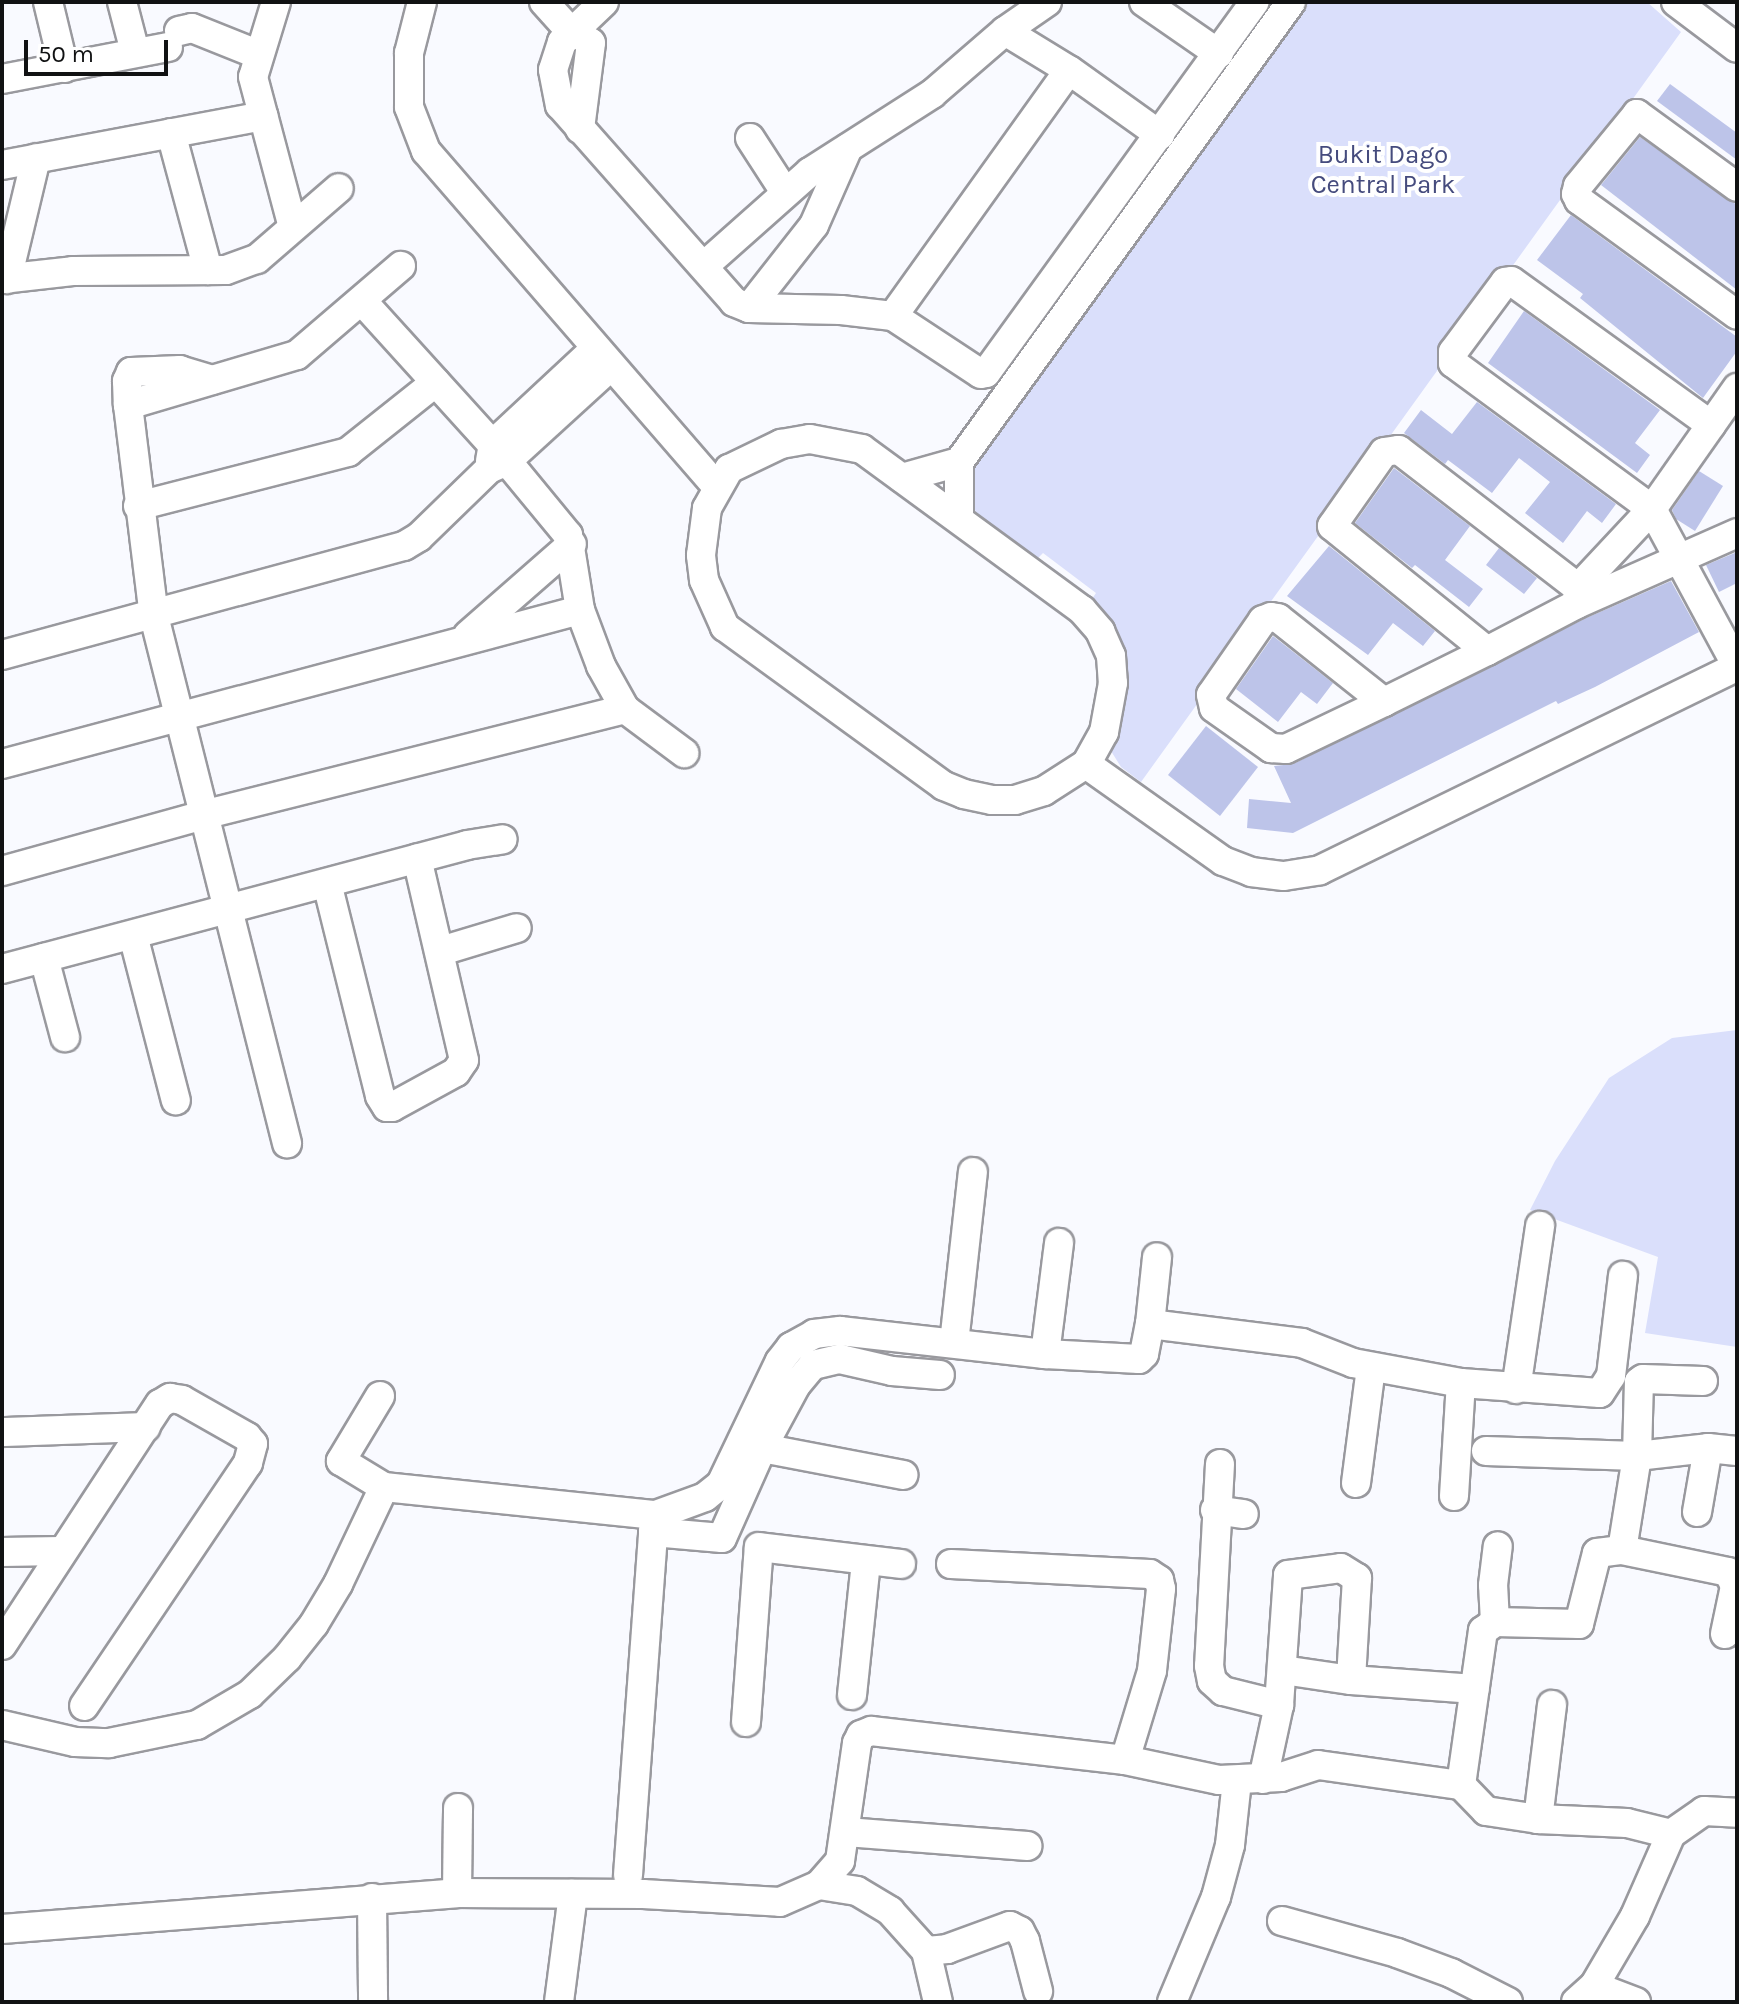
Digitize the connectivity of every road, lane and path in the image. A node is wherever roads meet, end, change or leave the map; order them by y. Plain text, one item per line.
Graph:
1 (48, 2) edge
2 (122, 2) edge
3 (276, 2) edge
4 (422, 2) edge
5 (544, 2) edge
6 (604, 2) edge
7 (1047, 2) edge
8 (1144, 2) edge
9 (1255, 2) edge
10 (1291, 2) edge
11 (1694, 7) edge
12 (572, 30) junction
13 (1005, 31) junction
14 (1737, 48) edge
15 (135, 52) junction
16 (1219, 54) junction
17 (259, 55) junction
18 (64, 68) junction
19 (1069, 70) junction
20 (2, 79) edge
21 (263, 116) junction
22 (171, 133) junction
23 (1160, 135) junction
24 (750, 138) dead end
25 (848, 148) junction
26 (36, 158) junction
27 (2, 165) edge
28 (1737, 187) edge
29 (339, 188) dead end
30 (785, 192) junction
31 (293, 227) junction
32 (401, 266) dead end
33 (704, 266) junction
34 (208, 270) junction
35 (4, 279) edge
36 (363, 302) junction
37 (749, 308) junction
38 (1737, 315) edge
39 (893, 316) junction
40 (603, 358) junction
41 (436, 382) junction
42 (1737, 388) edge
43 (1711, 425) junction
44 (496, 458) junction
45 (959, 462) junction
46 (902, 478) junction
47 (717, 487) junction
48 (138, 506) junction
49 (1652, 509) junction
50 (959, 519) junction
51 (1737, 533) edge
52 (572, 544) junction
53 (1679, 557) junction
54 (1578, 596) junction
55 (580, 610) junction
56 (154, 616) junction
57 (462, 641) junction
58 (1487, 651) junction
59 (2, 655) edge
60 (1737, 666) edge
61 (1384, 702) junction
62 (625, 709) junction
63 (181, 714) junction
64 (684, 753) dead end
65 (2, 764) edge
66 (1086, 764) junction
67 (207, 814) junction
68 (503, 839) dead end
69 (417, 858) junction
70 (2, 871) edge
71 (327, 883) junction
72 (231, 909) junction
73 (517, 928) dead end
74 (133, 935) junction
75 (441, 951) junction
76 (44, 958) junction
77 (2, 969) edge
78 (65, 1037) dead end
79 (176, 1101) dead end
80 (287, 1143) dead end
81 (973, 1172) dead end
82 (1540, 1226) dead end
83 (1059, 1243) dead end
84 (1157, 1257) dead end
85 (1623, 1276) dead end
86 (1150, 1324) junction
87 (954, 1343) junction
88 (1045, 1354) junction
89 (1371, 1367) junction
90 (940, 1375) dead end
91 (1703, 1381) dead end
92 (1461, 1383) junction
93 (1516, 1389) junction
94 (380, 1396) dead end
95 (146, 1427) junction
96 (2, 1432) edge
97 (762, 1448) junction
98 (1708, 1448) junction
99 (1486, 1451) dead end
100 (1737, 1451) edge
101 (1637, 1456) junction
102 (1220, 1464) dead end
103 (903, 1475) dead end
104 (1356, 1483) dead end
105 (384, 1487) junction
106 (1454, 1496) dead end
107 (1215, 1510) junction
108 (1697, 1512) dead end
109 (1244, 1514) dead end
110 (654, 1524) junction
111 (722, 1538) junction
112 (1498, 1546) dead end
113 (759, 1547) junction
114 (1622, 1550) junction
115 (61, 1551) junction
116 (2, 1552) edge
117 (866, 1561) junction
118 (901, 1564) dead end
119 (951, 1564) dead end
120 (1495, 1622) junction
121 (1725, 1634) dead end
122 (2, 1645) edge
123 (1283, 1670) junction
124 (1351, 1680) junction
125 (1475, 1689) junction
126 (852, 1695) dead end
127 (1279, 1705) junction
128 (1552, 1705) dead end
129 (84, 1706) dead end
130 (746, 1722) dead end
131 (2, 1725) edge
132 (1125, 1760) junction
133 (1250, 1780) junction
134 (1461, 1785) junction
135 (458, 1808) dead end
136 (1737, 1813) edge
137 (1538, 1819) junction
138 (846, 1832) junction
139 (1671, 1834) junction
140 (1027, 1846) dead end
141 (628, 1875) dead end
142 (819, 1885) junction
143 (457, 1893) junction
144 (573, 1894) junction
145 (372, 1898) junction
146 (1282, 1921) dead end
147 (2, 1929) edge
148 (926, 1951) junction
149 (1038, 1991) dead end
150 (1585, 1994) edge
151 (373, 2002) edge
152 (559, 2002) edge
153 (938, 2002) edge
154 (1172, 2002) edge
155 (1508, 2002) edge
156 (1636, 2002) edge

1 - 18 street
2 - 15 street
3 - 17 street
4 - 40 street
5 - 12 street
6 - 12 street
7 - 13 street
8 - 16 street
9 - 16 street
10 - 45 street
11 - 14 street
12 - 33 street
13 - 19 street
13 - 25 street
15 - 17 street
15 - 18 street
16 - 23 street
17 - 21 street
18 - 20 street
19 - 23 street
19 - 39 street
21 - 22 street
21 - 31 street
22 - 26 street
22 - 34 street
23 - 39 street
24 - 30 street
25 - 30 street
25 - 37 street
26 - 27 street
26 - 35 street
28 - 38 street
29 - 31 street
30 - 33 street
31 - 34 street
32 - 36 street
33 - 37 street
34 - 35 street
36 - 41 street
36 - 48 street
37 - 39 street
40 - 44 street
40 - 47 street
41 - 44 street
41 - 48 street
42 - 43 street
43 - 49 street
43 - 49 street
44 - 52 street
44 - 56 street
45 - 46 street
45 - 50 street
46 - 47 street
46 - 50 street
47 - 66 street
48 - 56 street
49 - 53 street
49 - 54 street
50 - 66 street
51 - 53 street
52 - 55 street
52 - 57 street
53 - 54 street
53 - 60 street
54 - 58 street
54 - 58 street
55 - 57 street
55 - 62 street
56 - 59 street
56 - 63 street
57 - 63 street
58 - 61 street
60 - 66 street
61 - 61 street
62 - 64 street
62 - 67 street
63 - 65 street
63 - 67 street
67 - 70 street
67 - 72 street
68 - 69 street
69 - 71 street
69 - 75 street
71 - 72 street
71 - 75 street
72 - 74 street
72 - 80 street
73 - 75 street
74 - 76 street
74 - 79 street
76 - 77 street
76 - 78 street
81 - 87 street
82 - 93 street
83 - 88 street
84 - 86 street
85 - 93 street
86 - 88 street
86 - 89 street
87 - 88 street
87 - 110 street
89 - 92 street
89 - 104 street
90 - 97 street
91 - 101 street
92 - 93 street
92 - 106 street
94 - 105 street
95 - 96 street
95 - 115 street
95 - 129 street
97 - 103 street
97 - 111 street
98 - 100 street
98 - 101 street
98 - 108 street
99 - 101 street
101 - 114 street
102 - 107 street
105 - 110 street
105 - 131 street
107 - 109 street
107 - 127 street
110 - 111 street
110 - 141 street
111 - 113 street
112 - 120 street
113 - 117 street
113 - 130 street
114 - 120 street
114 - 121 street
115 - 116 street
115 - 122 street
117 - 118 street
117 - 126 street
119 - 132 street
120 - 125 street
123 - 124 street
123 - 124 street
123 - 127 street
124 - 125 street
125 - 134 street
127 - 133 street
128 - 137 street
132 - 133 street
132 - 138 street
133 - 134 street
133 - 154 street
134 - 137 street
135 - 143 street
136 - 139 street
137 - 139 street
138 - 140 street
138 - 142 street
139 - 150 street
142 - 144 street
142 - 148 street
143 - 144 street
143 - 145 street
144 - 152 street
145 - 147 street
145 - 151 street
146 - 155 street
148 - 149 street
148 - 153 street
150 - 156 street

